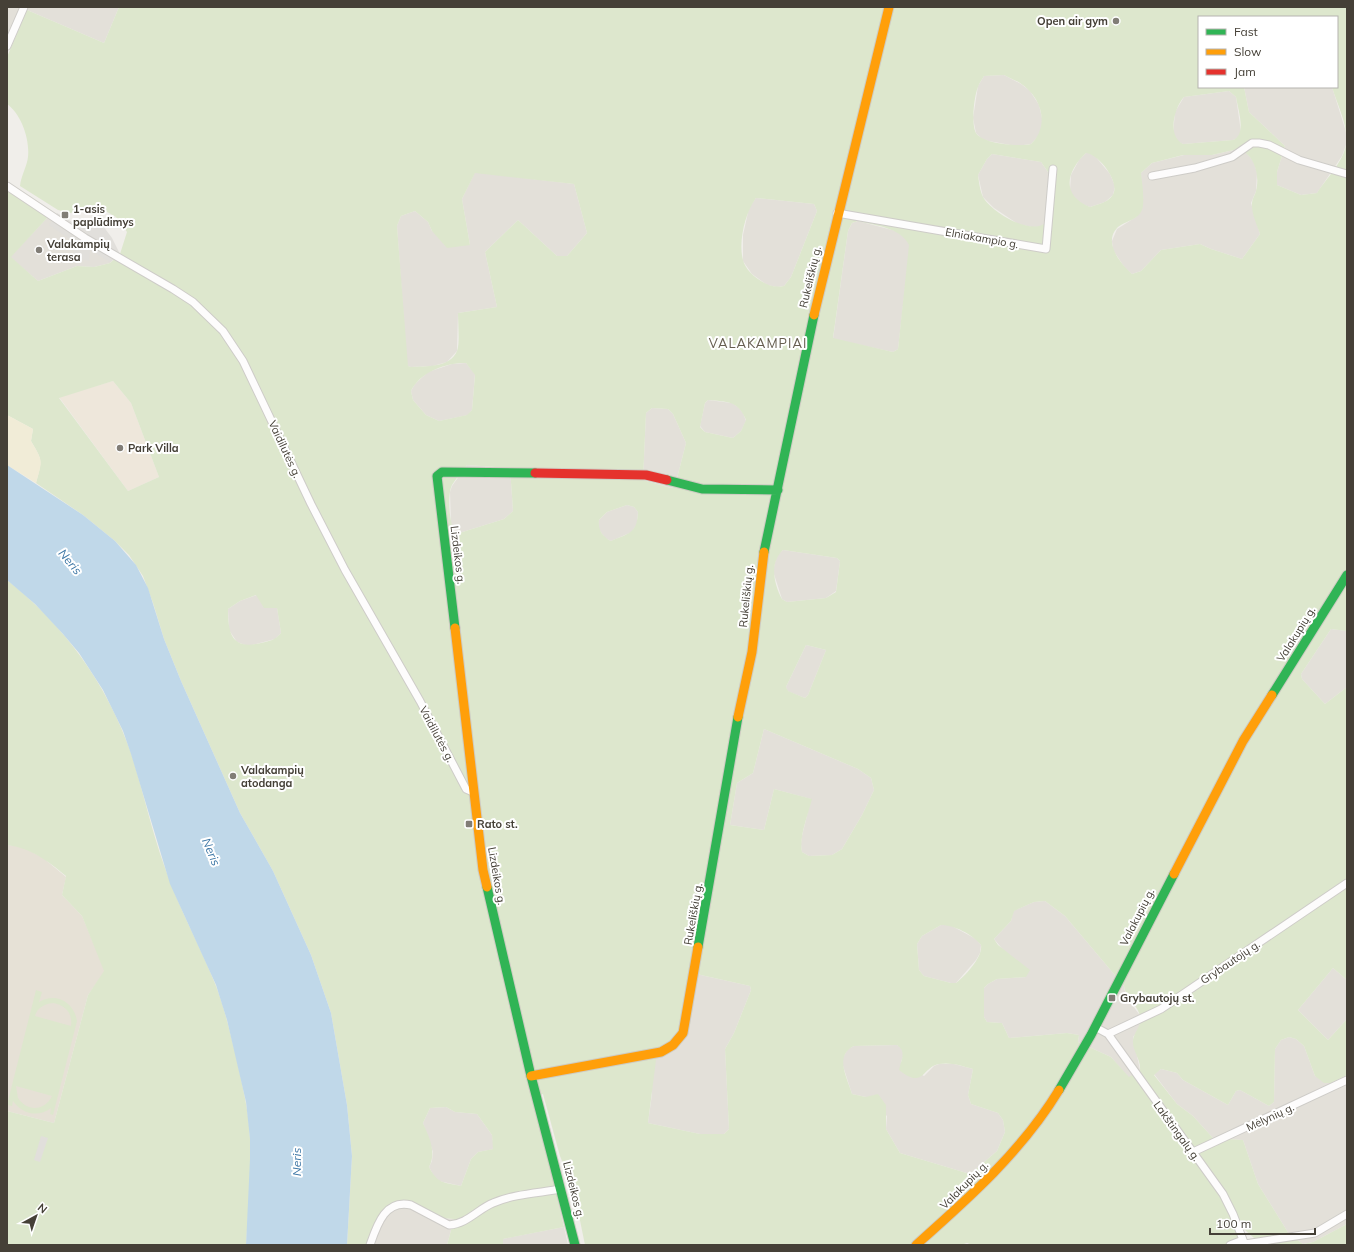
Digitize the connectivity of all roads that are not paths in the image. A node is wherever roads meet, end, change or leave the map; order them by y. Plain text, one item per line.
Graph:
1 (24, 7) edge
2 (889, 7) edge
3 (7, 46) edge
4 (1053, 169) dead end
5 (1347, 174) edge
6 (1152, 176) dead end
7 (7, 186) edge
8 (837, 213) junction
9 (778, 490) junction
10 (1347, 575) edge
11 (473, 792) junction
12 (1347, 882) edge
13 (1095, 1027) junction
14 (1108, 1034) junction
15 (531, 1076) junction
16 (1347, 1080) edge
17 (1193, 1152) junction
18 (561, 1189) junction
19 (1347, 1214) edge
20 (1245, 1243) edge
21 (370, 1245) edge
22 (575, 1245) edge
23 (916, 1245) edge
24 (1230, 1245) edge

1 - 3 street
2 - 8 street, Rukeliškių g.
4 - 8 street, Elniakampio g.
5 - 6 street
7 - 11 street, Vaidilutės g.
8 - 9 street, Rukeliškių g.
9 - 11 street, Lizdeikos g.
9 - 15 street, Rukeliškių g.
10 - 13 street, Valakupių g.
11 - 15 street, Lizdeikos g.
12 - 14 street, Grybautojų g.
13 - 14 street, Lakštingalų g.
13 - 23 street, Valakupių g.
14 - 17 street, Lakštingalų g.
15 - 18 street, Lizdeikos g.
16 - 17 street, Mėlynių g.
17 - 20 street, Lakštingalų g.
18 - 21 street
18 - 22 street, Lizdeikos g.
19 - 20 street
20 - 24 street

